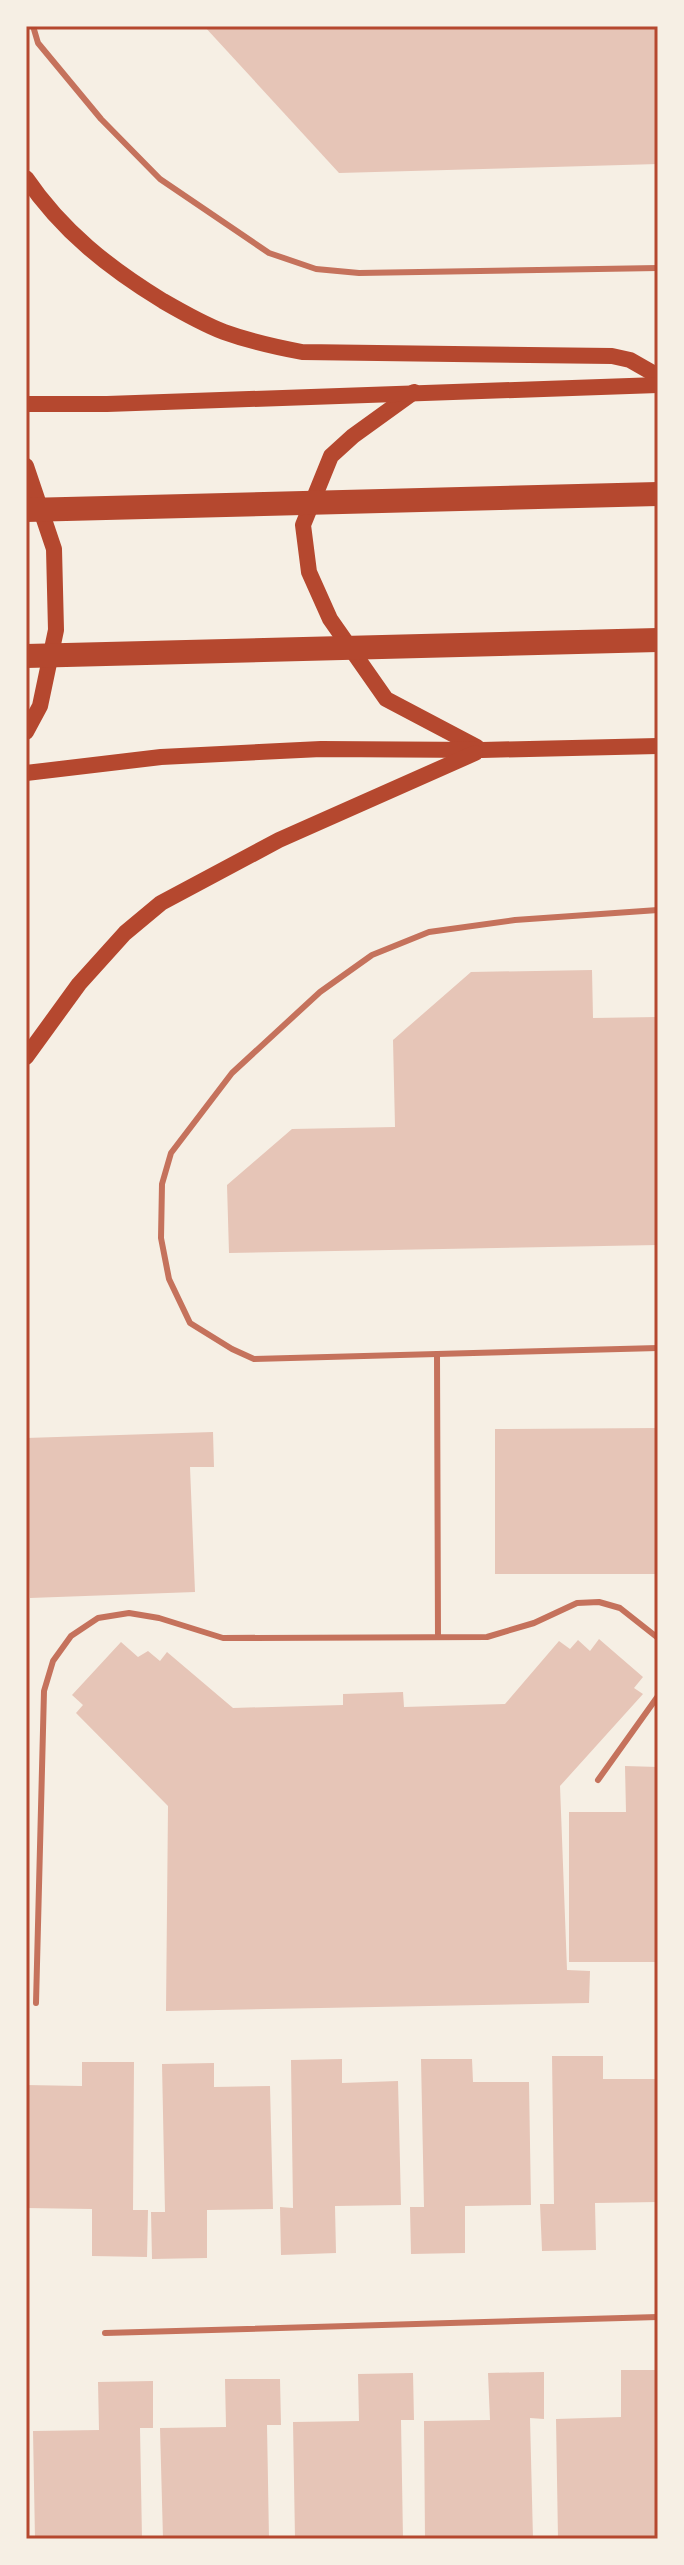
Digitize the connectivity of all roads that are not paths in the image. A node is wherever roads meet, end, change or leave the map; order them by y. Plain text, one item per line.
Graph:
1 (33, 26) edge
2 (26, 178) edge
3 (658, 268) edge
4 (658, 376) edge
5 (658, 385) edge
6 (414, 392) junction
7 (26, 404) edge
8 (26, 466) edge
9 (658, 494) edge
10 (26, 510) edge
11 (658, 640) edge
12 (26, 656) edge
13 (26, 732) edge
14 (658, 746) edge
15 (482, 750) junction
16 (26, 773) edge
17 (658, 910) edge
18 (26, 1057) edge
19 (658, 1348) edge
20 (437, 1354) junction
21 (438, 1637) junction
22 (658, 1638) edge
23 (658, 1696) edge
24 (598, 1780) dead end
25 (36, 2003) dead end
26 (658, 2317) edge
27 (105, 2333) dead end

1 - 3 lane
2 - 4 main road
5 - 6 main road
6 - 7 main road
6 - 15 main road
8 - 13 main road
9 - 10 highway
11 - 12 highway
14 - 15 main road
15 - 16 main road
15 - 18 main road
17 - 20 lane
19 - 20 lane
20 - 21 lane
21 - 22 lane
21 - 25 lane
23 - 24 lane
26 - 27 lane

